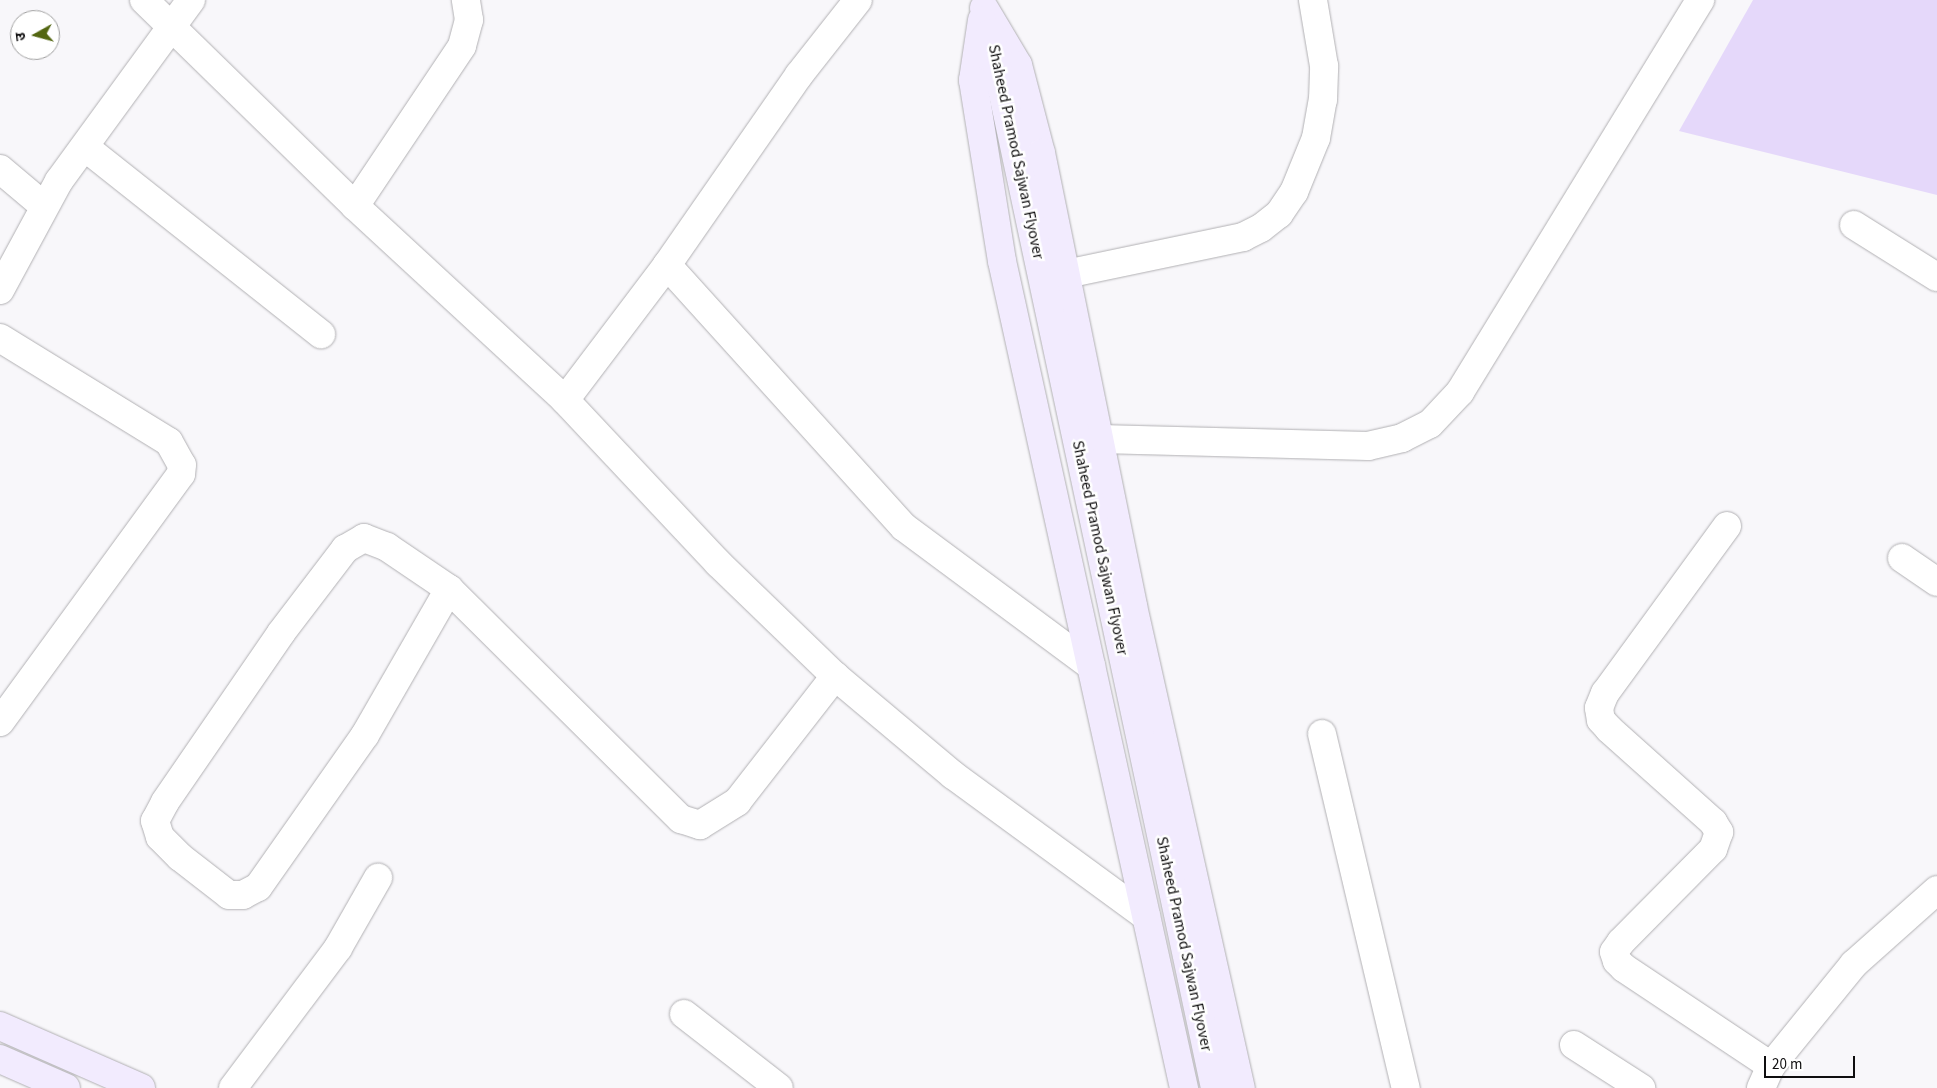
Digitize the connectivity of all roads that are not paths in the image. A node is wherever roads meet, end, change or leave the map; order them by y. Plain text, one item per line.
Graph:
1 (144, 0) edge
2 (191, 0) edge
3 (466, 0) edge
4 (858, 0) edge
5 (1313, 0) edge
6 (1700, 0) edge
7 (984, 4) edge
8 (170, 27) junction
9 (86, 148) junction
10 (0, 169) edge
11 (44, 206) junction
12 (355, 206) junction
13 (1854, 225) dead end
14 (667, 265) junction
15 (1066, 274) junction
16 (1937, 277) edge
17 (0, 290) edge
18 (321, 334) dead end
19 (0, 338) edge
20 (565, 400) junction
21 (1100, 439) junction
22 (1727, 526) dead end
23 (1902, 558) dead end
24 (1937, 582) edge
25 (449, 589) junction
26 (1091, 666) junction
27 (835, 676) junction
28 (0, 722) edge
29 (1322, 734) dead end
30 (378, 878) dead end
31 (1937, 890) edge
32 (1146, 916) junction
33 (684, 1014) dead end
34 (0, 1026) edge
35 (1574, 1045) dead end
36 (0, 1059) edge
37 (1766, 1077) edge
38 (66, 1088) edge
39 (141, 1088) edge
40 (233, 1088) edge
41 (779, 1088) edge
42 (1184, 1088) edge
43 (1215, 1088) edge
44 (1241, 1088) edge
45 (1406, 1088) edge
46 (1641, 1088) edge

1 - 8 street
2 - 8 street
3 - 12 street
4 - 14 street
5 - 15 street
6 - 21 street
7 - 15 street
7 - 26 street
7 - 43 street, Shaheed Pramod Sajwan Flyover
8 - 9 street
8 - 12 street
9 - 11 street
9 - 18 street
10 - 11 street
11 - 17 street
12 - 20 street
13 - 16 street
14 - 20 street
14 - 26 street
15 - 21 street
19 - 28 street
20 - 27 street
21 - 44 street
22 - 37 street
23 - 24 street
25 - 25 street
25 - 27 street
26 - 32 street
27 - 32 street
29 - 45 street
30 - 40 street
31 - 37 street
32 - 42 street
33 - 41 street
34 - 39 street
35 - 46 street
36 - 38 street

